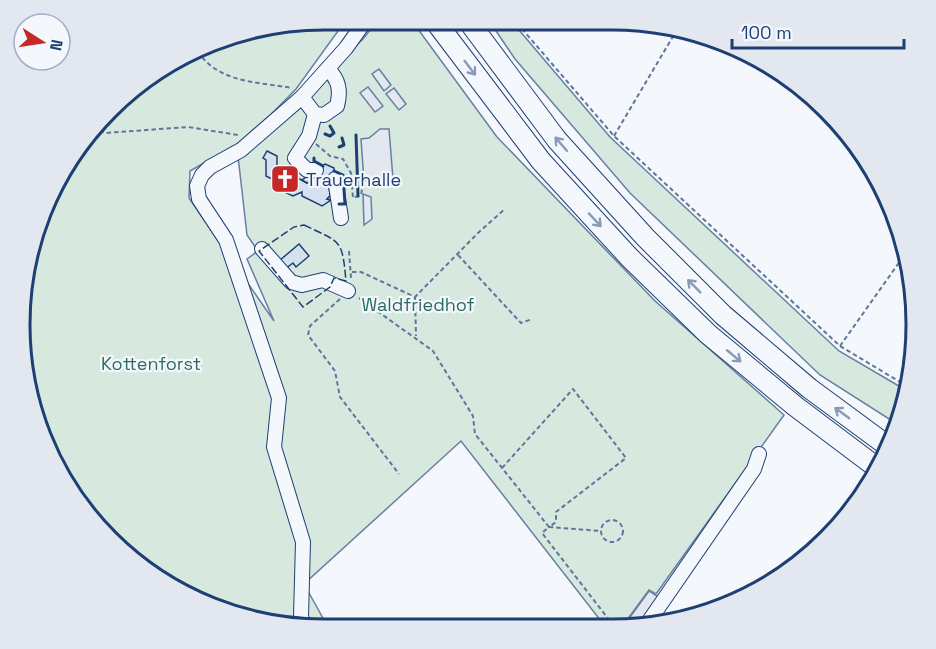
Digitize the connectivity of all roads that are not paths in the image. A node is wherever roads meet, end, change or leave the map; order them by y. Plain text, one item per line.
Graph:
1 (358, 30) edge
2 (442, 30) edge
3 (475, 30) edge
4 (328, 69) junction
5 (302, 97) junction
6 (315, 114) junction
7 (316, 170) dead end
8 (335, 179) dead end
9 (340, 218) dead end
10 (262, 249) dead end
11 (348, 291) road end
12 (882, 442) edge
13 (759, 454) dead end
14 (871, 464) edge
15 (653, 616) edge
16 (301, 618) edge

1 - 4 street
2 -> 14 highway
12 -> 3 highway
4 - 5 street
4 - 6 street
5 - 6 street
5 - 16 street
6 - 7 street
8 - 9 street
10 - 11 street
13 - 15 street

